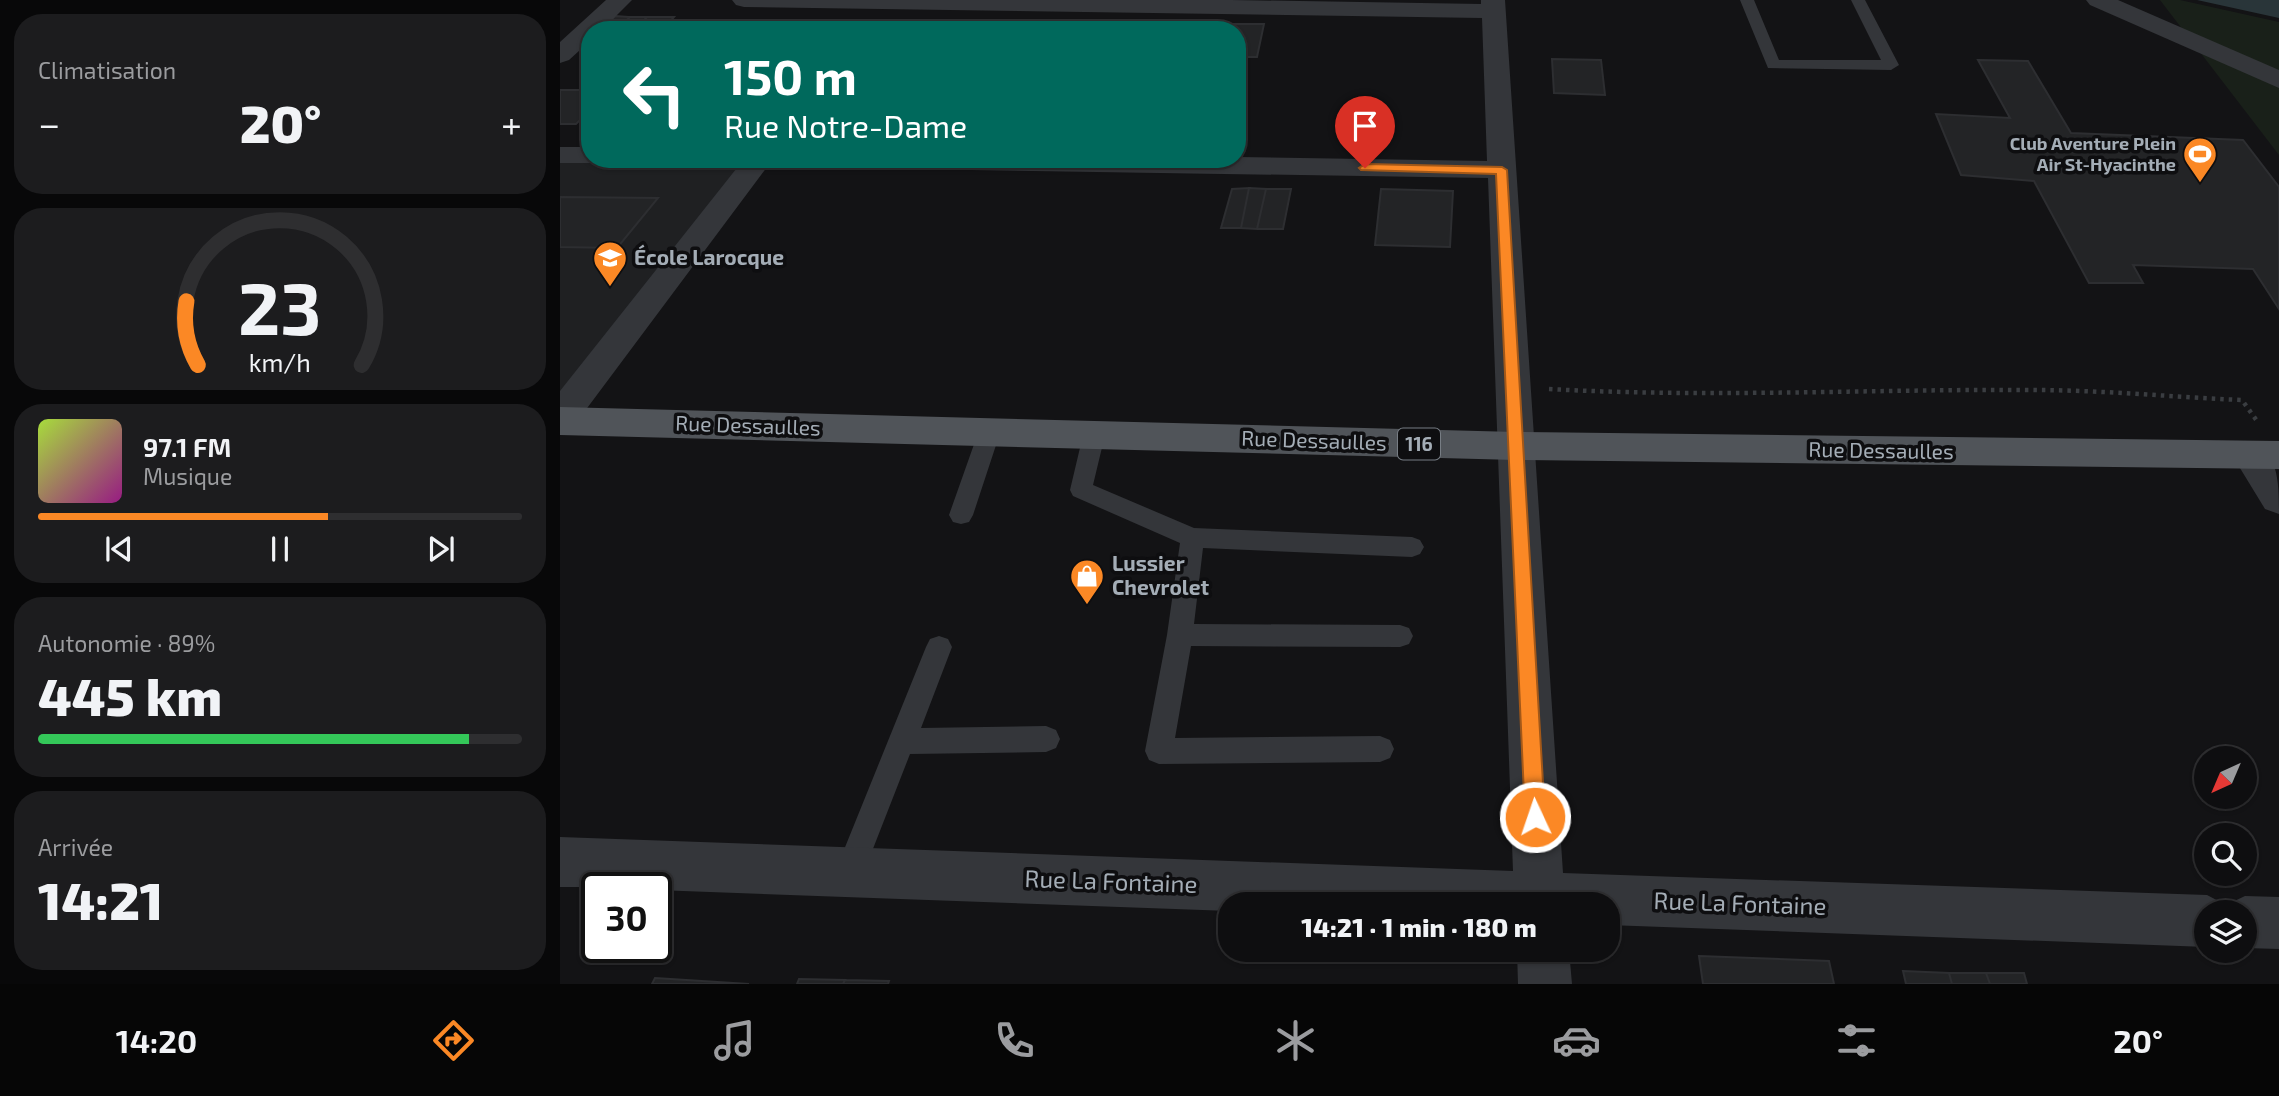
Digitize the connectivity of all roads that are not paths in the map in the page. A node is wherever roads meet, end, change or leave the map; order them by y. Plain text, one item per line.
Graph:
1 (620, 0) edge
2 (744, 0) edge
3 (1747, 0) edge
4 (1858, 0) edge
5 (2098, 0) edge
6 (1493, 6) edge
7 (874, 8) edge
8 (597, 21) edge
9 (581, 36) edge
10 (560, 55) edge
11 (2279, 80) edge
12 (560, 155) edge
13 (581, 155) edge
14 (1246, 166) edge
15 (752, 168) edge
16 (1502, 170) junction
17 (560, 419) edge
18 (989, 433) junction
19 (1094, 435) junction
20 (1516, 446) junction
21 (2265, 447) edge
22 (2279, 498) edge
23 (961, 515) dead end
24 (1192, 538) junction
25 (1412, 547) dead end
26 (1180, 635) junction
27 (1400, 636) dead end
28 (939, 648) dead end
29 (1046, 739) dead end
30 (902, 741) junction
31 (1380, 749) dead end
32 (560, 862) edge
33 (850, 872) junction
34 (1325, 892) edge
35 (1539, 892) edge
36 (1620, 903) edge
37 (2194, 921) edge
38 (2257, 922) edge
39 (2279, 923) edge
40 (1544, 962) edge
41 (1545, 984) edge

1 - 8 street
2 - 7 street
3 - 4 lane
5 - 11 street
6 - 7 street
6 - 16 street
9 - 10 street
12 - 13 street
14 - 16 street
15 - 17 street
16 - 20 street
17 - 18 main road, Rue Dessaulles / 116
18 - 19 main road, Rue Dessaulles / 116
18 - 23 lane
19 - 20 main road, Rue Dessaulles / 116
19 - 24 lane
20 - 21 main road, Rue Dessaulles / 116
20 - 35 street
21 - 22 street
24 - 25 lane
24 - 26 lane
26 - 27 lane
26 - 31 lane
28 - 30 lane
29 - 30 lane
30 - 33 lane
32 - 33 street, Rue La Fontaine
33 - 34 street, Rue La Fontaine
36 - 37 street, Rue La Fontaine
38 - 39 street
40 - 41 street

